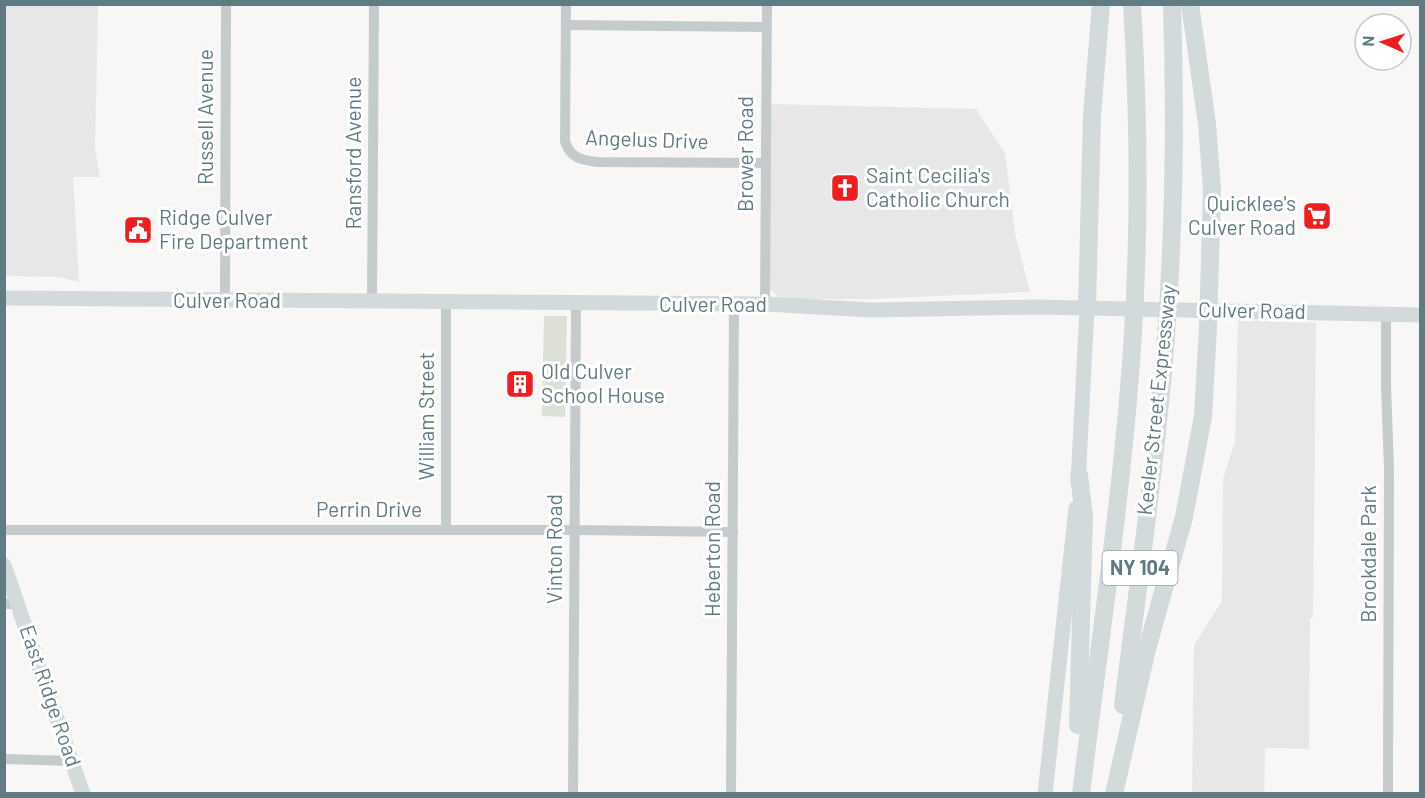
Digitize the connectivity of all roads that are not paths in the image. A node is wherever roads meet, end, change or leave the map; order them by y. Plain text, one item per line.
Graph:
1 (226, 4) edge
2 (374, 4) edge
3 (566, 4) edge
4 (766, 4) edge
5 (1101, 4) edge
6 (1132, 4) edge
7 (1172, 4) edge
8 (1190, 4) edge
9 (566, 25) junction
10 (766, 27) junction
11 (766, 163) junction
12 (4, 298) edge
13 (225, 301) junction
14 (372, 301) junction
15 (446, 303) junction
16 (576, 304) junction
17 (734, 304) junction
18 (765, 304) junction
19 (1087, 308) junction
20 (1209, 310) junction
21 (1386, 315) junction
22 (1420, 315) edge
23 (1079, 475) junction
24 (4, 530) edge
25 (446, 530) junction
26 (575, 530) junction
27 (733, 532) junction
28 (4, 565) edge
29 (11, 604) edge
30 (4, 759) edge
31 (72, 760) junction
32 (83, 794) edge
33 (573, 794) edge
34 (731, 794) edge
35 (1046, 794) edge
36 (1074, 794) edge
37 (1081, 794) edge
38 (1113, 794) edge
39 (1388, 794) edge

1 - 13 street, Russell Avenue
2 - 14 street, Ransford Avenue
3 - 9 street, Angelus Drive
4 - 10 street, Brower Road
5 - 19 highway
6 - 37 highway, Keeler Street Expressway / NY 104
7 - 38 highway, Keeler Street Expressway / NY 104
8 - 20 highway
9 - 10 street
9 - 11 street, Angelus Drive
10 - 11 street, Brower Road
11 - 18 street, Brower Road
12 - 13 main road, Culver Road
13 - 14 main road, Culver Road
14 - 15 main road, Culver Road
15 - 16 main road, Culver Road
15 - 25 street, William Street
16 - 17 main road, Culver Road
16 - 26 street, Vinton Road
17 - 18 main road, Culver Road
17 - 27 street, Heberton Road
18 - 19 main road, Culver Road
19 - 20 main road, Culver Road
19 - 23 main road
20 - 21 main road, Culver Road
20 - 38 highway
21 - 22 main road, Culver Road
21 - 39 street, Brookdale Park
23 - 35 main road
23 - 36 highway
24 - 25 street, Perrin Drive
25 - 26 street, Perrin Drive
26 - 27 street, Perrin Drive
26 - 33 street, Vinton Road
27 - 34 street, Heberton Road
28 - 29 main road, East Ridge Road
29 - 31 main road, East Ridge Road
30 - 31 street
31 - 32 main road, East Ridge Road

